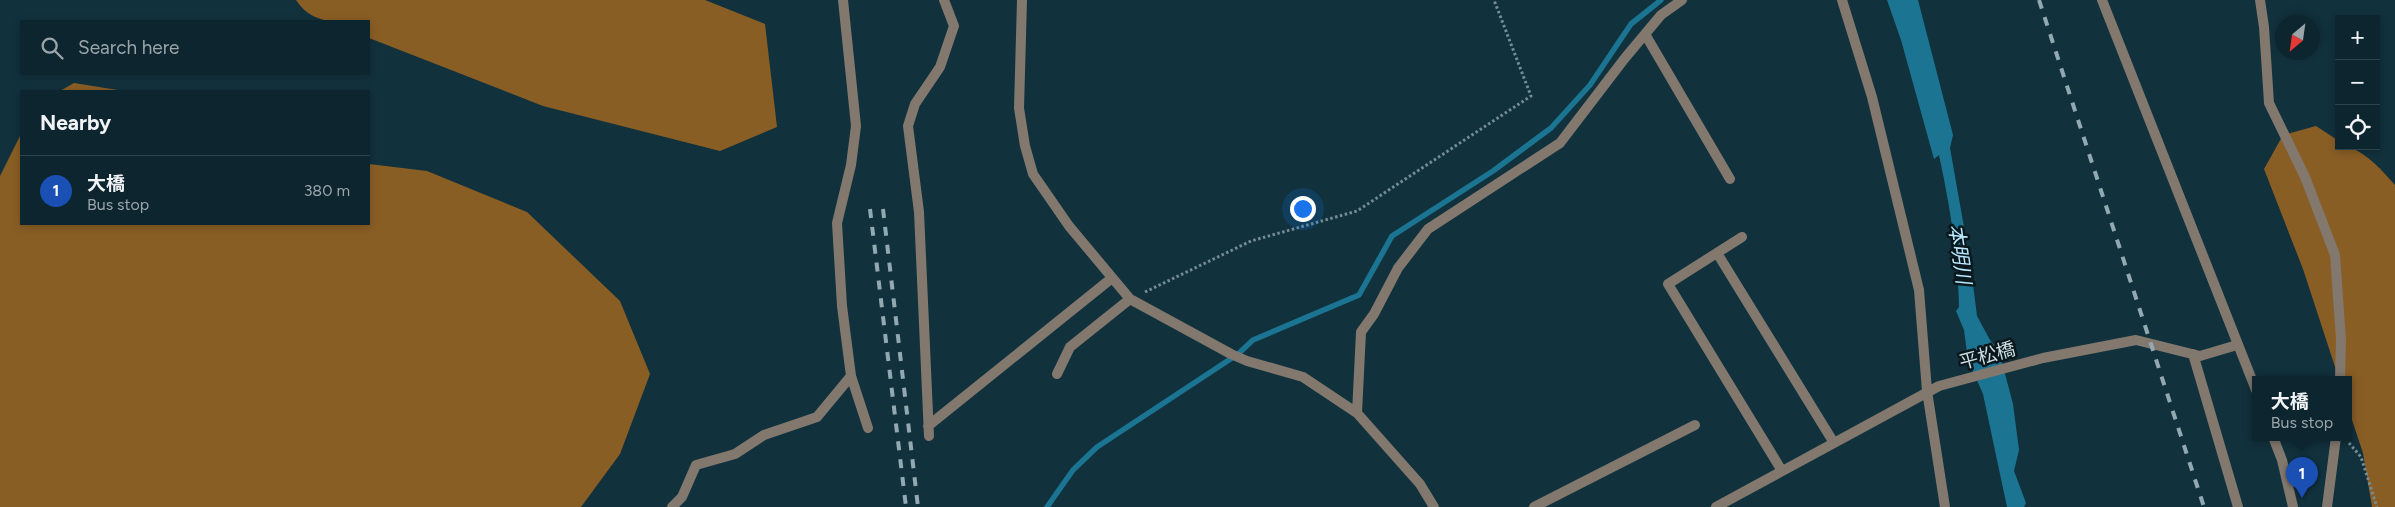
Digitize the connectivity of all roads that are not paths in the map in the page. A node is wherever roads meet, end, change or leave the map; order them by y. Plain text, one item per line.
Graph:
1 (843, 0) edge
2 (944, 0) edge
3 (1022, 0) edge
4 (1682, 0) edge
5 (1842, 0) edge
6 (2102, 0) edge
7 (2260, 0) edge
8 (1645, 34) junction
9 (1730, 179) dead end
10 (1742, 238) dead end
11 (1717, 253) junction
12 (1112, 278) junction
13 (1130, 299) junction
14 (2238, 345) junction
15 (2193, 354) junction
16 (1057, 374) dead end
17 (851, 376) junction
18 (2340, 376) edge
19 (2252, 380) edge
20 (1927, 391) junction
21 (1357, 413) junction
22 (1695, 425) dead end
23 (868, 428) dead end
24 (2275, 441) edge
25 (2335, 441) edge
26 (1834, 443) junction
27 (1782, 471) junction
28 (672, 507) edge
29 (1434, 507) edge
30 (1534, 507) edge
31 (1716, 507) edge
32 (1945, 507) edge
33 (2238, 507) edge
34 (2294, 507) edge
35 (2327, 507) edge

1 - 17 street
2 - 12 street
3 - 12 street
4 - 8 street
5 - 20 street
6 - 14 street
7 - 18 street
8 - 9 street
8 - 21 street
10 - 11 street
11 - 26 street
11 - 27 street
12 - 13 street
13 - 16 street
13 - 21 street
14 - 15 street
14 - 19 street
15 - 20 street, 平松橋
15 - 33 street
17 - 23 street
17 - 28 street
20 - 26 street, 平松橋
20 - 32 street
21 - 29 street
22 - 30 street
24 - 34 street
25 - 35 street
26 - 27 street, 平松橋
27 - 31 street, 平松橋

